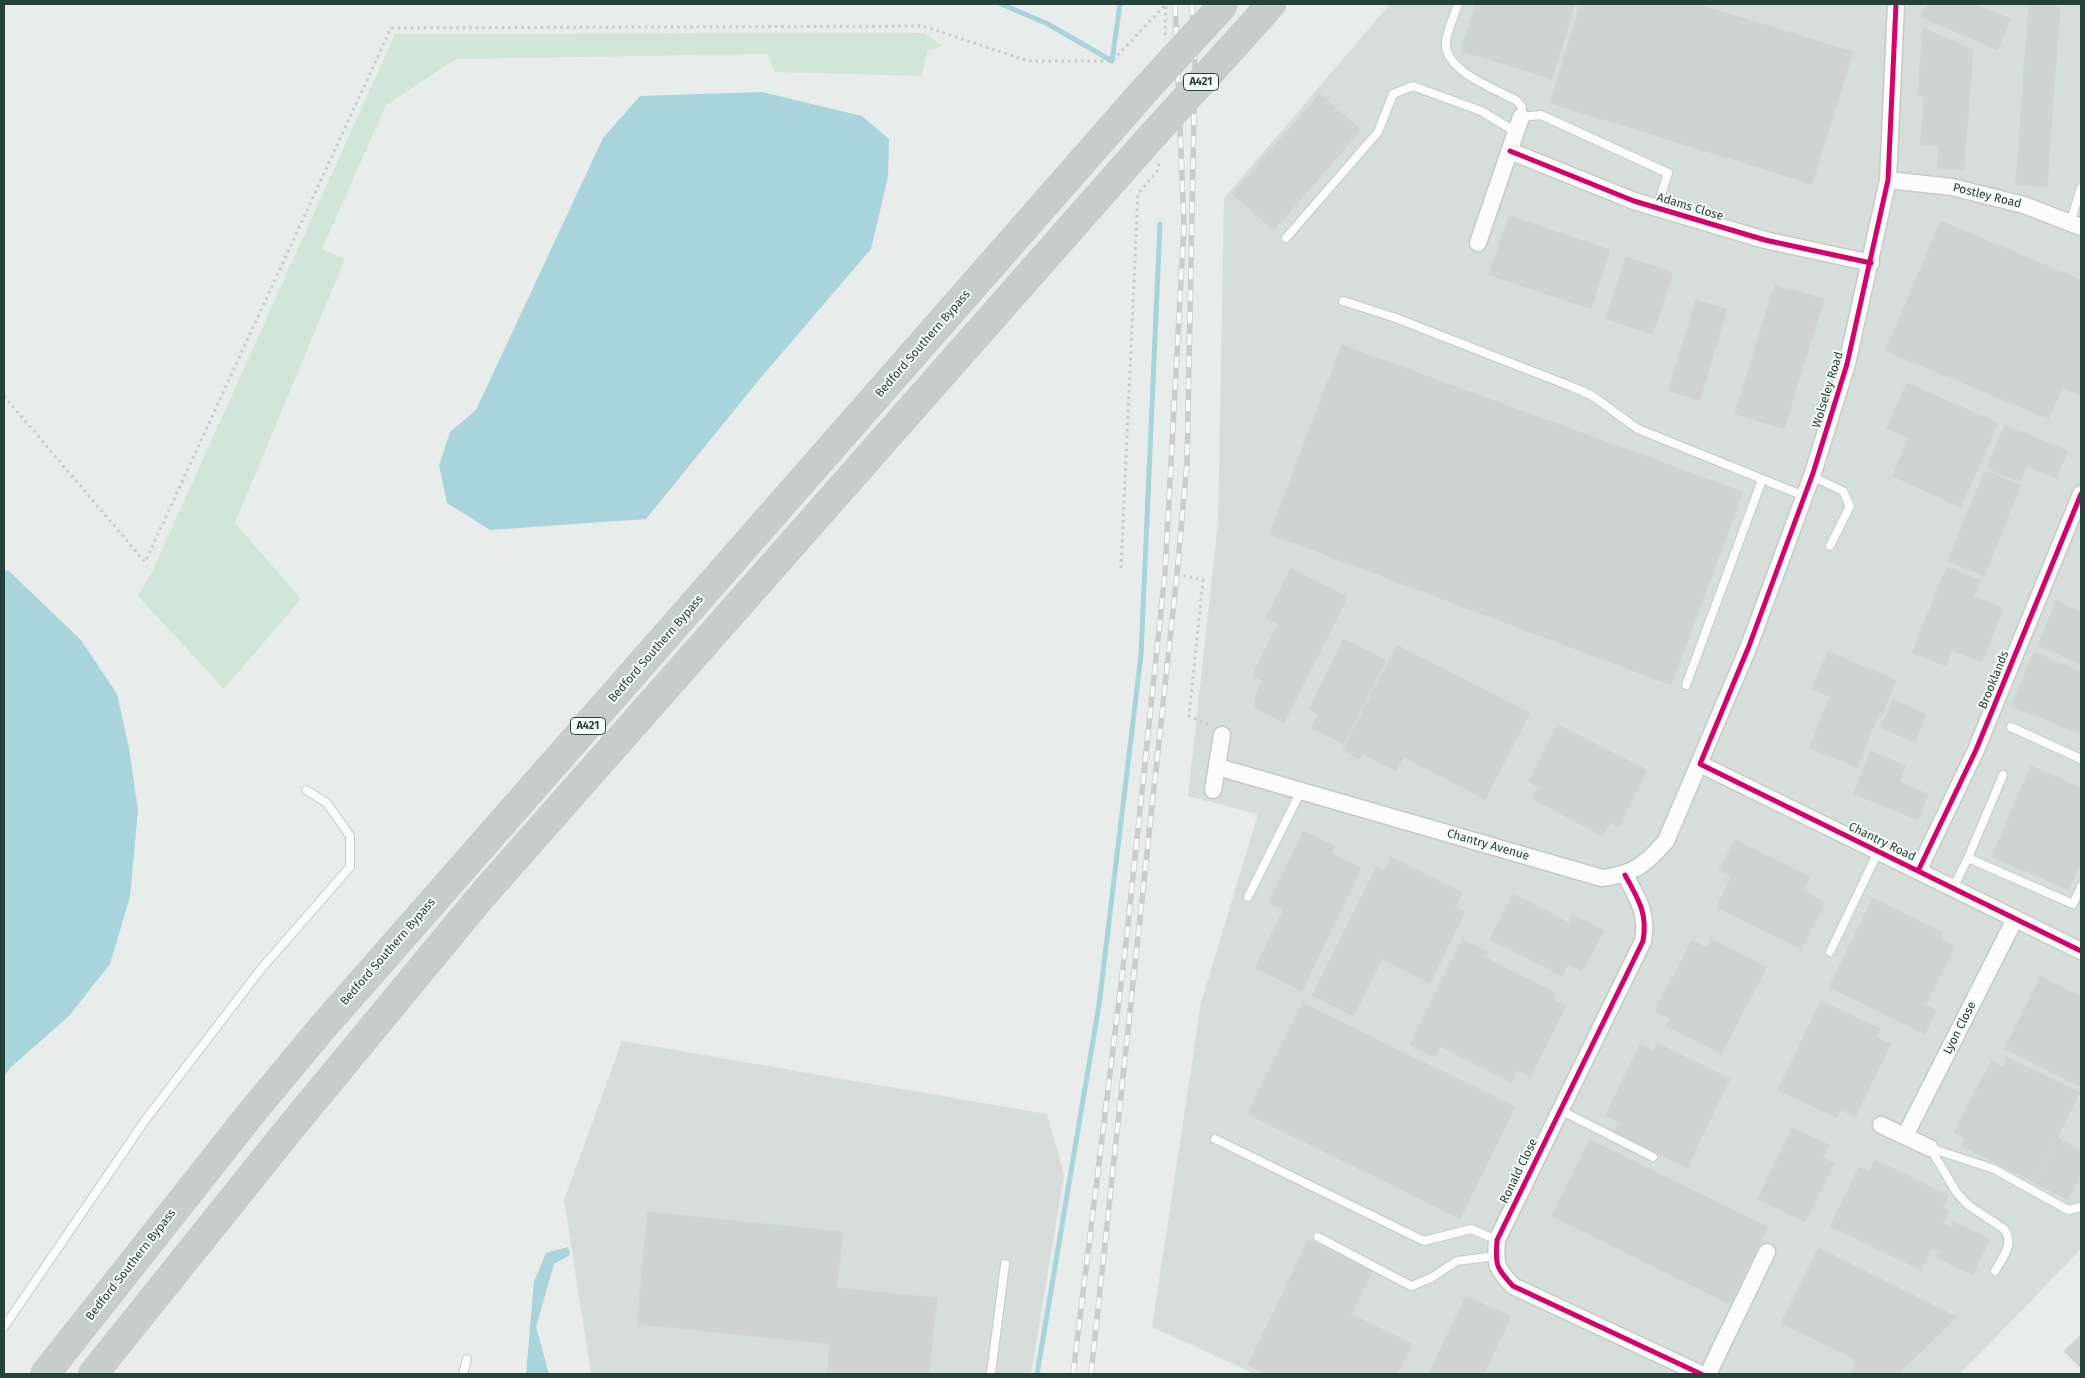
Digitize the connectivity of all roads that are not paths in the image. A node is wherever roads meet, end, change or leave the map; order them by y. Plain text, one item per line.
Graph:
1 (1224, 4) edge
2 (1458, 4) edge
3 (1896, 4) edge
4 (1264, 12) edge
5 (1519, 124) junction
6 (1510, 152) junction
7 (1888, 180) junction
8 (2081, 188) edge
9 (1657, 208) junction
10 (2076, 225) edge
11 (1286, 238) dead end
12 (1478, 243) dead end
13 (1871, 263) junction
14 (1343, 301) dead end
15 (1811, 476) junction
16 (1762, 480) junction
17 (2081, 494) edge
18 (1804, 496) junction
19 (1830, 546) dead end
20 (1686, 685) dead end
21 (2012, 727) dead end
22 (1222, 735) road end
23 (2081, 759) edge
24 (1700, 764) junction
25 (1218, 767) junction
26 (2004, 775) dead end
27 (306, 790) dead end
28 (1213, 790) dead end
29 (1301, 791) junction
30 (1878, 852) junction
31 (1968, 858) junction
32 (1918, 871) junction
33 (1625, 875) junction
34 (2081, 887) edge
35 (1953, 888) junction
36 (1248, 896) dead end
37 (2015, 919) junction
38 (2081, 951) edge
39 (1830, 952) dead end
40 (1560, 1110) junction
41 (1881, 1125) dead end
42 (1905, 1136) junction
43 (1215, 1139) dead end
44 (1930, 1148) junction
45 (1653, 1157) dead end
46 (2081, 1207) edge
47 (1318, 1237) dead end
48 (1497, 1240) junction
49 (1767, 1252) dead end
50 (1496, 1256) junction
51 (1005, 1264) dead end
52 (1995, 1271) dead end
53 (4, 1326) edge
54 (467, 1359) dead end
55 (45, 1374) edge
56 (93, 1374) edge
57 (463, 1374) edge
58 (992, 1374) edge
59 (1701, 1374) edge
60 (1708, 1374) edge

1 - 55 highway, Bedford Southern Bypass / A421, bridge
2 - 5 lane
3 - 7 street, Wolseley Road
4 - 56 highway, A421, bridge
5 - 6 street
5 - 9 lane
5 - 11 lane
6 - 9 street, Adams Close
6 - 12 street
7 - 10 street, Postley Road
7 - 13 street, Wolseley Road
8 - 10 lane
9 - 13 street, Adams Close
13 - 15 street, Wolseley Road
14 - 16 lane
15 - 18 street, Wolseley Road
15 - 19 lane
16 - 18 lane
16 - 20 lane
17 - 32 street, Brooklands
18 - 24 street, Wolseley Road
21 - 23 lane
22 - 25 street
24 - 30 street, Chantry Road
24 - 33 street, Chantry Avenue
25 - 28 street
25 - 29 street, Chantry Avenue
26 - 31 lane
27 - 53 lane
29 - 33 street, Chantry Avenue
29 - 36 lane
30 - 32 street, Chantry Road
30 - 39 lane
31 - 34 lane
31 - 35 lane
32 - 35 street, Chantry Road
33 - 40 street, Ronald Close
35 - 37 street, Chantry Road
37 - 38 street, Chantry Road
37 - 42 street, Lyon Close
40 - 45 lane
40 - 48 street, Ronald Close
41 - 42 street
42 - 44 street
43 - 48 lane
44 - 46 lane
44 - 52 lane
47 - 50 lane
48 - 50 street, Ronald Close
49 - 60 street
50 - 59 street, Ronald Close
51 - 58 lane
54 - 57 lane

